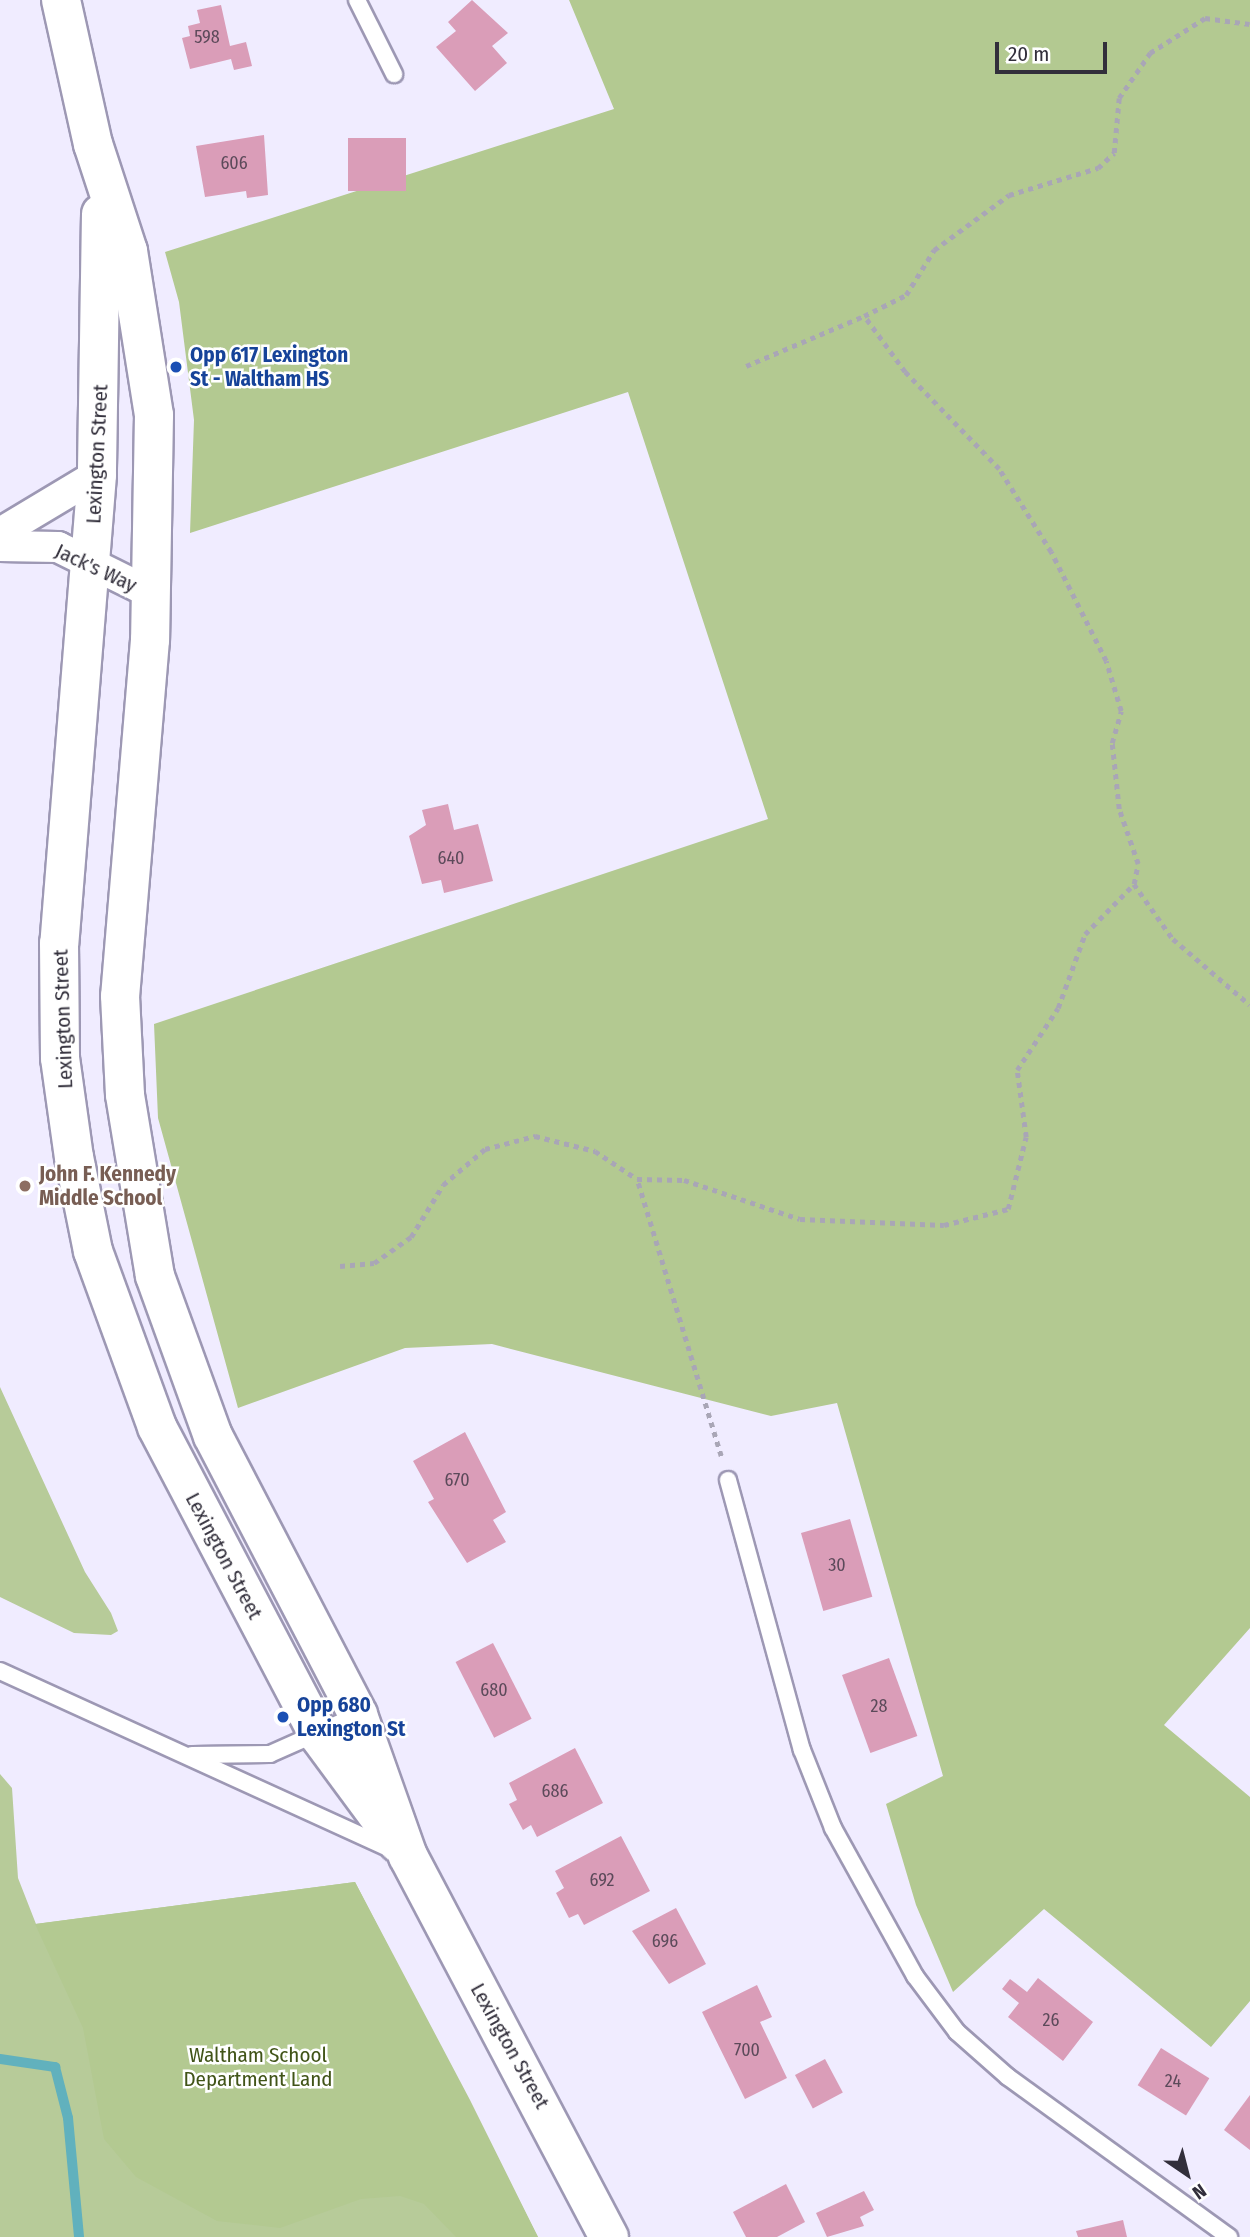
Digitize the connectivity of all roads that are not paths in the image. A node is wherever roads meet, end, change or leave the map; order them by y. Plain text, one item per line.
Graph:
1 (61, 0) edge
2 (357, 0) edge
3 (394, 74) dead end
4 (93, 144) junction
5 (97, 475) junction
6 (0, 533) edge
7 (0, 545) edge
8 (90, 567) junction
9 (151, 593) junction
10 (728, 1480) road end
11 (0, 1671) edge
12 (358, 1715) junction
13 (319, 1736) junction
14 (180, 1754) junction
15 (408, 1856) junction
16 (609, 2237) edge
17 (1230, 2237) edge

1 - 4 main road, Lexington Street
2 - 3 lane
4 - 5 main road, Lexington Street
4 - 9 main road, Lexington Street
5 - 6 street
5 - 8 main road, Lexington Street
7 - 8 street, Jack's Way
8 - 9 street, Jack's Way
8 - 13 main road, Lexington Street
9 - 12 main road, Lexington Street
10 - 17 lane
11 - 14 lane
12 - 13 lane
12 - 15 main road, Lexington Street
13 - 14 lane
13 - 15 main road, Lexington Street
14 - 15 lane
15 - 16 main road, Lexington Street

